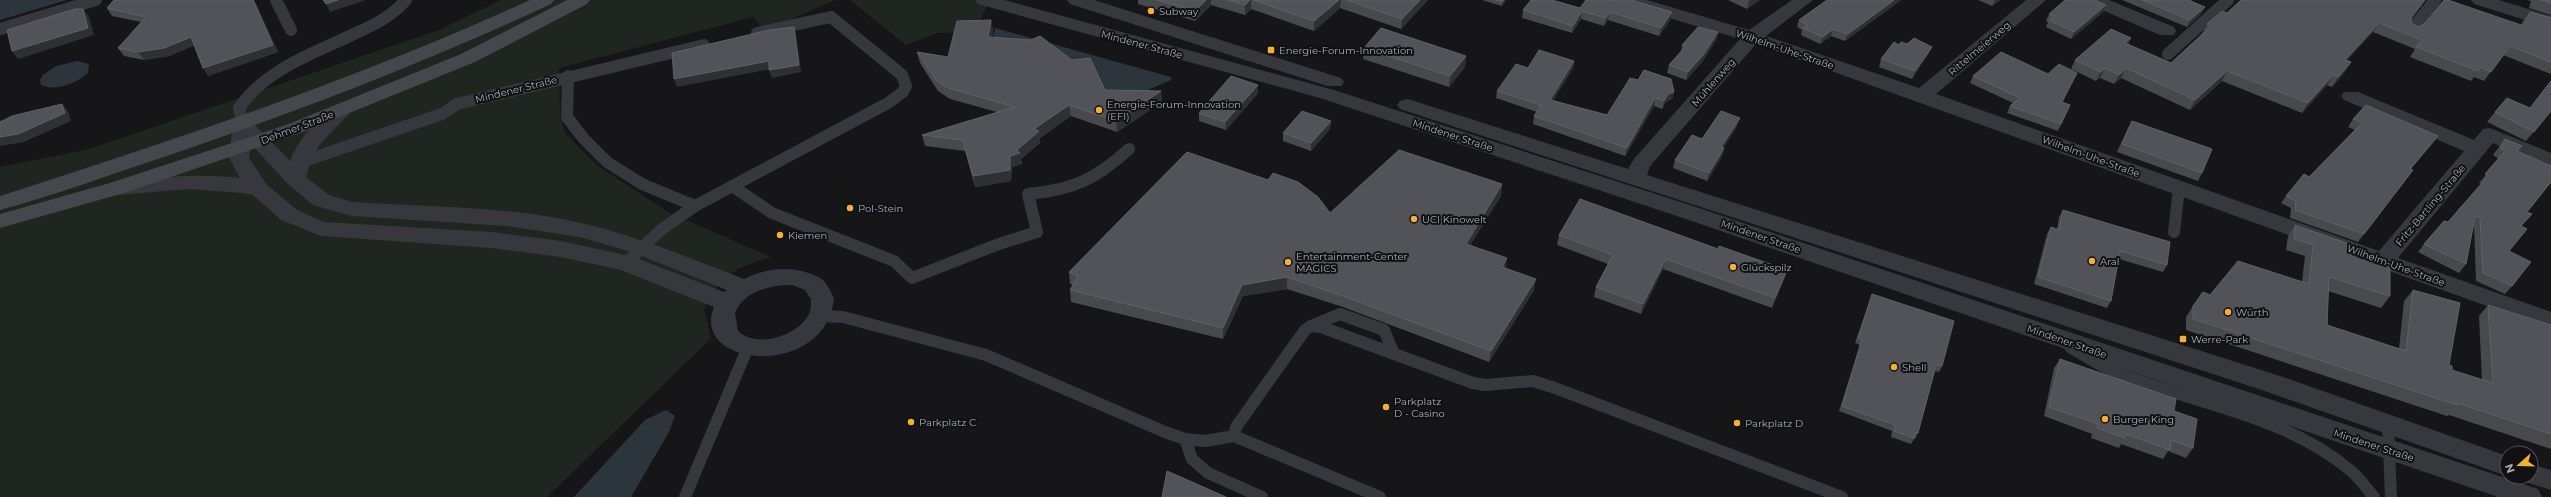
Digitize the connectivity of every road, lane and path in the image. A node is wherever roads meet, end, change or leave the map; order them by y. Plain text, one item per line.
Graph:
1 (96, 0) edge
2 (276, 0) edge
3 (406, 0) edge
4 (544, 0) edge
5 (581, 0) edge
6 (984, 0) edge
7 (1628, 0) edge
8 (1804, 0) edge
9 (2037, 0) edge
10 (2094, 0) edge
11 (2228, 0) edge
12 (2435, 0) edge
13 (2480, 0) edge
14 (1089, 2) edge
15 (2551, 22) edge
16 (1073, 25) junction
17 (0, 29) edge
18 (291, 30) dead end
19 (2412, 30) edge
20 (2167, 31) dead end
21 (750, 35) edge
22 (1752, 37) junction
23 (712, 44) edge
24 (2168, 54) dead end
25 (568, 76) junction
26 (1922, 96) junction
27 (2351, 96) dead end
28 (344, 109) junction
29 (243, 124) junction
30 (259, 141) junction
31 (239, 148) junction
32 (1129, 149) dead end
33 (2477, 149) junction
34 (2551, 161) edge
35 (296, 171) junction
36 (1635, 178) junction
37 (732, 186) junction
38 (117, 188) junction
39 (2179, 188) junction
40 (260, 190) junction
41 (0, 203) edge
42 (695, 206) junction
43 (0, 222) edge
44 (2174, 232) dead end
45 (641, 247) junction
46 (2383, 261) junction
47 (626, 263) junction
48 (745, 288) junction
49 (728, 303) junction
50 (821, 316) junction
51 (2551, 321) edge
52 (1311, 326) junction
53 (2049, 335) junction
54 (748, 347) junction
55 (1394, 354) junction
56 (2388, 422) junction
57 (1234, 436) junction
58 (1185, 439) junction
59 (2388, 449) junction
60 (2499, 463) edge
61 (2539, 476) edge
62 (2551, 480) edge
63 (685, 497) edge
64 (1262, 497) edge
65 (1380, 497) edge
66 (1842, 497) edge
67 (2374, 497) edge
68 (2391, 497) edge
69 (2529, 497) edge

1 - 17 lane
2 - 18 lane
3 - 29 lane
4 - 29 main road, Dehmer Straße
5 - 28 main road, Dehmer Straße
6 - 16 street, Mindener Straße
7 - 22 street, Wilhelm-Uhe-Straße
8 - 22 street, Mühlenweg
9 - 26 street, Rittelmeierweg
10 - 20 street
11 - 24 lane
12 - 19 lane
13 - 15 street
14 - 16 street
14 - 36 street, Mindener Straße
16 - 53 street, Mindener Straße
21 - 37 lane
22 - 26 street, Wilhelm-Uhe-Straße
22 - 36 street, Mühlenweg
23 - 25 lane, Mindener Straße
25 - 35 lane, Mindener Straße
25 - 42 lane
26 - 39 street, Wilhelm-Uhe-Straße
27 - 33 street
28 - 30 main road, Dehmer Straße
28 - 35 street
29 - 30 street
29 - 31 street
29 - 41 main road, Dehmer Straße
30 - 31 main road, Dehmer Straße
30 - 35 street
31 - 38 main road, Dehmer Straße
31 - 40 street
32 - 37 lane
33 - 34 street, Fritz-Bartling-Straße
33 - 46 street, Fritz-Bartling-Straße
35 - 45 street
36 - 56 street, Mindener Straße
37 - 42 lane
38 - 40 street
38 - 43 main road, Dehmer Straße
39 - 44 lane
39 - 46 street, Wilhelm-Uhe-Straße
40 - 47 street
42 - 45 lane
45 - 47 lane
45 - 48 street
46 - 51 street, Wilhelm-Uhe-Straße
47 - 49 street
48 - 49 street
48 - 50 street
49 - 54 street
50 - 54 street
50 - 58 lane
52 - 55 lane
52 - 55 lane
52 - 57 lane
53 - 59 street, Mindener Straße
53 - 67 lane
54 - 63 lane
55 - 66 lane
56 - 59 lane
56 - 60 street, Mindener Straße
57 - 58 lane
57 - 65 lane
58 - 64 lane
59 - 68 lane
59 - 69 street, Mindener Straße
61 - 62 street

